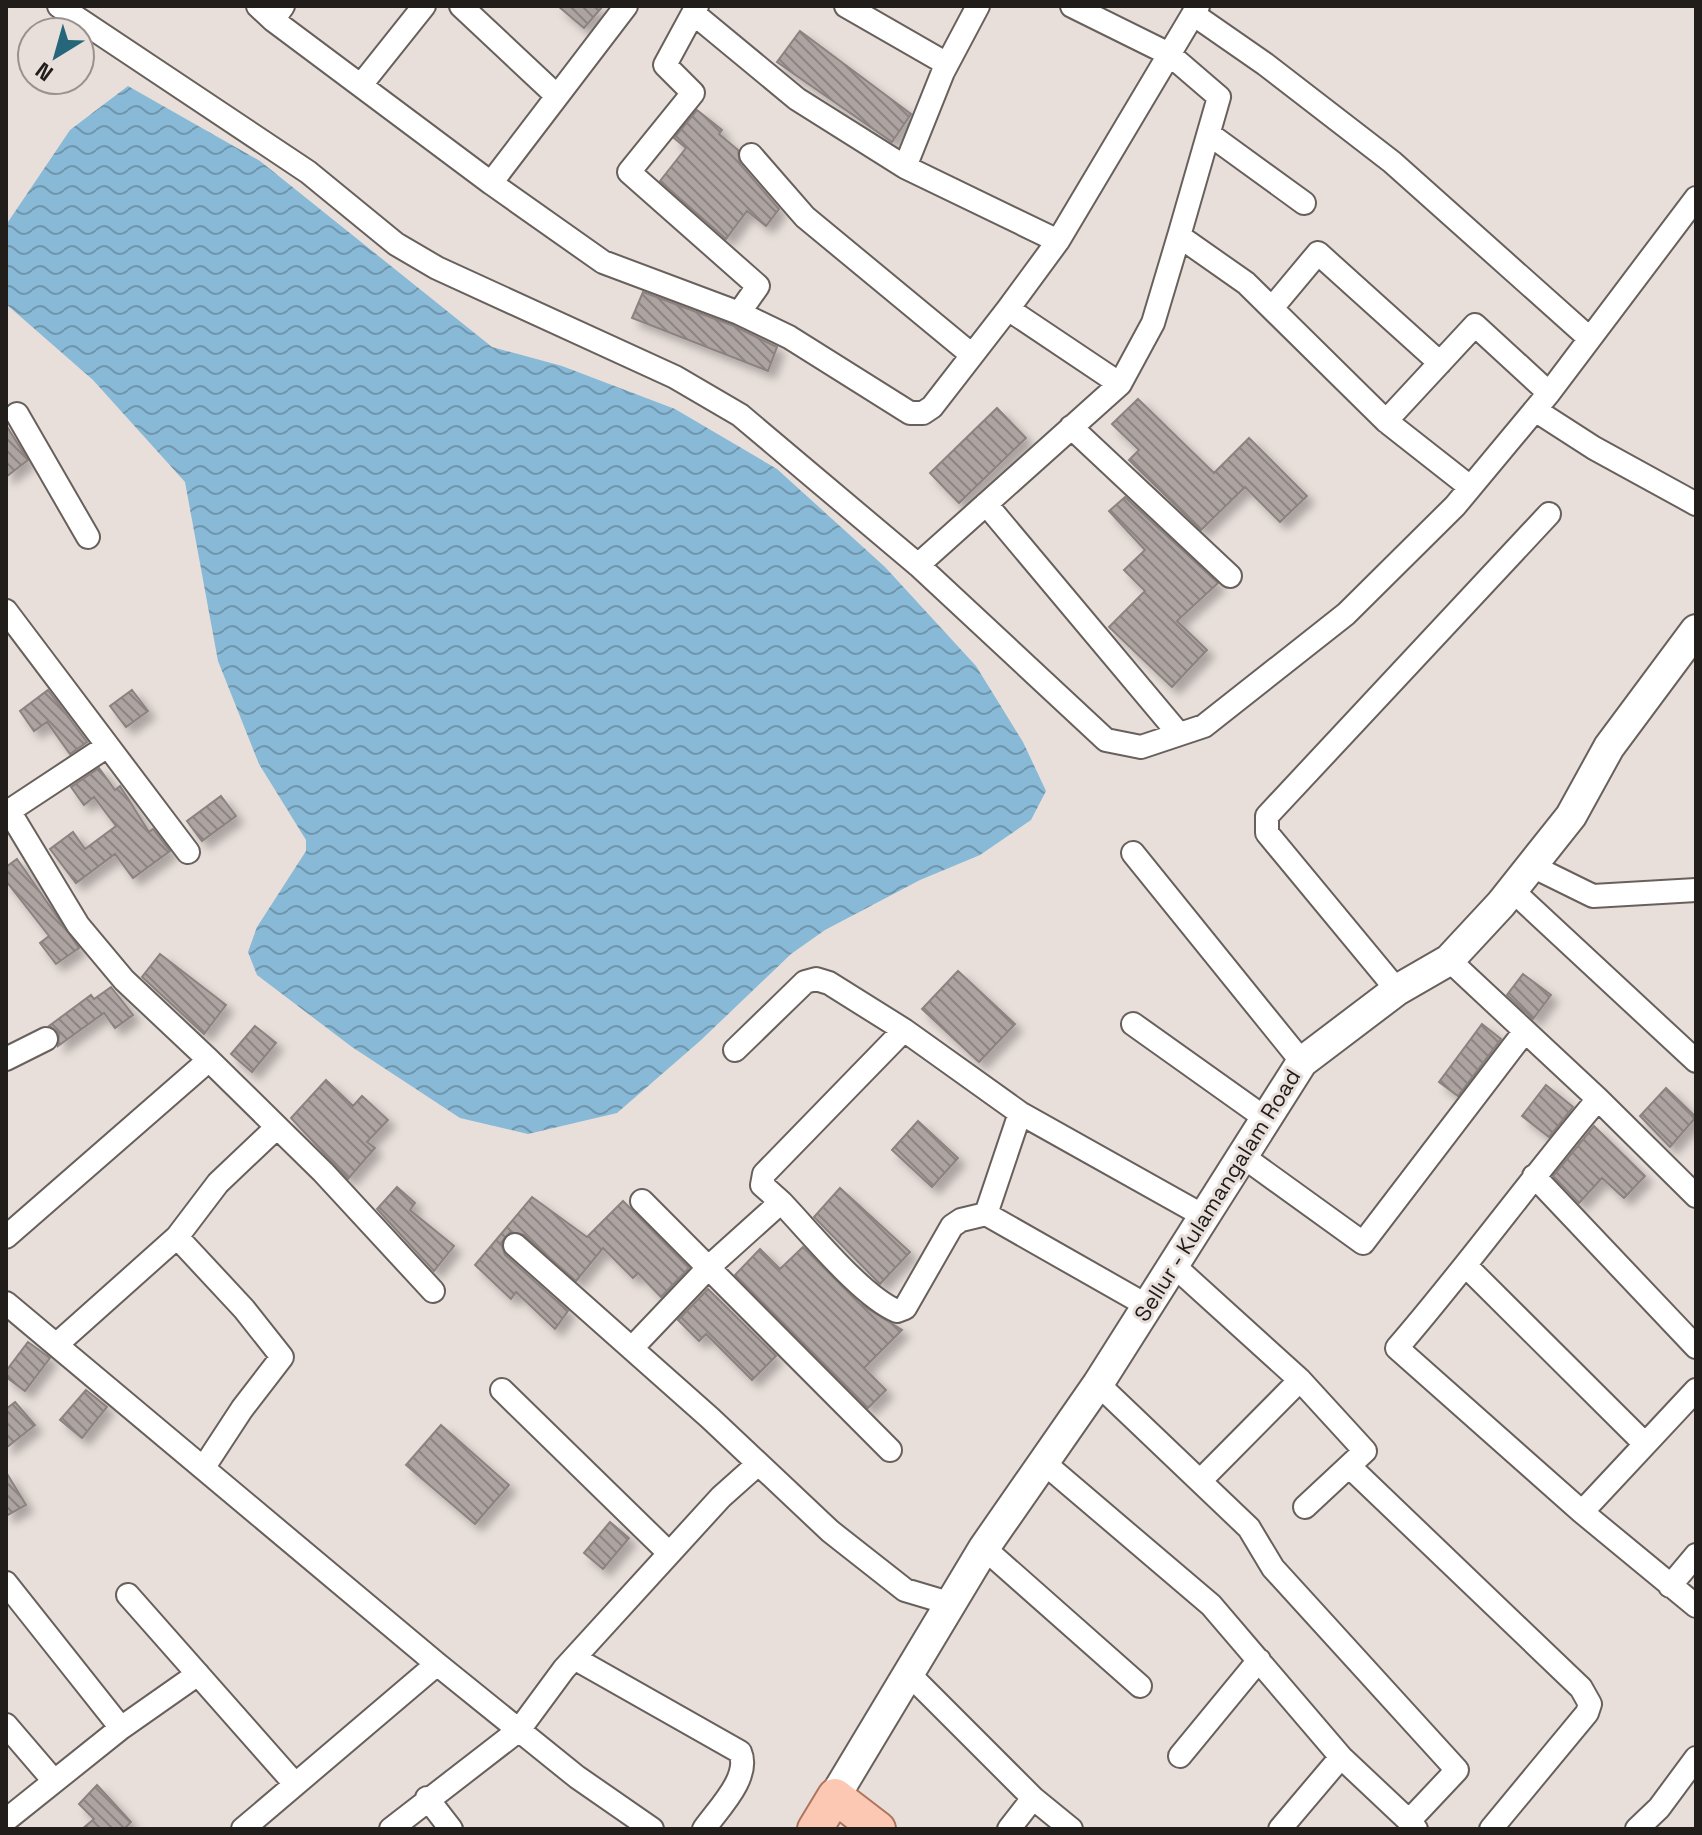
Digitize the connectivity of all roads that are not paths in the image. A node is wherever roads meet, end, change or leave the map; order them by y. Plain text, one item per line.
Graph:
1 (59, 6) edge
2 (424, 6) edge
3 (461, 6) edge
4 (626, 6) edge
5 (846, 6) edge
6 (978, 6) edge
7 (1072, 6) edge
8 (695, 10) edge
9 (1196, 10) edge
10 (271, 11) edge
11 (1169, 54) junction
12 (947, 64) junction
13 (361, 85) junction
14 (557, 96) junction
15 (1209, 134) junction
16 (751, 155) dead end
17 (905, 167) junction
18 (491, 183) junction
19 (1696, 198) edge
20 (1304, 203) dead end
21 (1179, 236) junction
22 (1058, 241) junction
23 (1272, 308) junction
24 (1008, 309) junction
25 (739, 313) junction
26 (1588, 337) junction
27 (972, 355) junction
28 (1440, 363) junction
29 (1120, 384) junction
30 (1542, 401) junction
31 (10, 414) edge
32 (1386, 421) junction
33 (1071, 427) junction
34 (1470, 487) junction
35 (986, 504) junction
36 (1696, 504) edge
37 (1549, 514) dead end
38 (88, 537) dead end
39 (918, 565) junction
40 (1230, 576) dead end
41 (6, 611) edge
42 (1691, 648) edge
43 (1179, 734) junction
44 (106, 747) junction
45 (7, 810) edge
46 (188, 852) dead end
47 (1133, 853) dead end
48 (1532, 866) junction
49 (1512, 890) junction
50 (1696, 890) edge
51 (1449, 960) junction
52 (1397, 990) junction
53 (1133, 1024) dead end
54 (904, 1030) junction
55 (1525, 1031) junction
56 (46, 1039) dead end
57 (735, 1050) dead end
58 (6, 1059) edge
59 (209, 1060) junction
60 (1696, 1061) edge
61 (1302, 1062) junction
62 (1598, 1099) junction
63 (1020, 1113) junction
64 (1265, 1118) junction
65 (277, 1127) junction
66 (1241, 1155) junction
67 (1534, 1176) junction
68 (1696, 1196) edge
69 (642, 1201) dead end
70 (781, 1202) junction
71 (1202, 1215) junction
72 (975, 1216) junction
73 (6, 1237) edge
74 (177, 1237) junction
75 (515, 1245) dead end
76 (1171, 1263) junction
77 (710, 1266) junction
78 (1467, 1267) junction
79 (433, 1291) dead end
80 (6, 1303) edge
81 (1146, 1305) junction
82 (56, 1345) junction
83 (1696, 1347) edge
84 (632, 1348) junction
85 (1300, 1380) junction
86 (1098, 1384) junction
87 (502, 1390) dead end
88 (1696, 1390) edge
89 (1645, 1444) junction
90 (890, 1450) dead end
91 (1043, 1462) junction
92 (758, 1464) junction
93 (1349, 1466) junction
94 (204, 1467) junction
95 (1200, 1481) junction
96 (1305, 1507) dead end
97 (1582, 1512) junction
98 (984, 1548) junction
99 (669, 1553) junction
100 (1696, 1555) edge
101 (6, 1583) edge
102 (1670, 1586) junction
103 (128, 1595) dead end
104 (952, 1604) junction
105 (1696, 1606) edge
106 (574, 1658) junction
107 (1259, 1660) junction
108 (437, 1664) junction
109 (198, 1674) junction
110 (910, 1675) junction
111 (1140, 1686) dead end
112 (6, 1725) edge
113 (121, 1728) junction
114 (519, 1730) junction
115 (1180, 1756) dead end
116 (1341, 1757) junction
117 (1696, 1758) edge
118 (54, 1781) junction
119 (295, 1784) junction
120 (835, 1796) junction
121 (427, 1798) junction
122 (1033, 1798) junction
123 (6, 1820) edge
124 (1413, 1825) edge
125 (1645, 1826) edge
126 (243, 1829) edge
127 (391, 1829) edge
128 (451, 1829) edge
129 (652, 1829) edge
130 (704, 1829) edge
131 (815, 1829) edge
132 (878, 1829) edge
133 (1009, 1829) edge
134 (1071, 1829) edge
135 (1280, 1829) edge
136 (1491, 1829) edge

1 - 39 street
2 - 13 street
3 - 14 street
4 - 14 street
5 - 12 street
6 - 12 street
7 - 11 street
8 - 17 street
8 - 25 street
9 - 11 street
9 - 26 street
10 - 13 street
11 - 15 street
11 - 22 street
12 - 17 street
13 - 18 street
14 - 18 street
15 - 20 street
15 - 21 street
16 - 27 street
17 - 22 street
18 - 25 street
19 - 26 street
21 - 23 street
21 - 29 street
22 - 24 street
23 - 28 street
23 - 32 street
24 - 27 street
24 - 29 street
25 - 27 street
26 - 30 street
28 - 30 street
28 - 32 street
29 - 33 street
30 - 34 street
30 - 36 street
31 - 38 street
32 - 34 street
33 - 35 street
33 - 40 street
34 - 43 street
35 - 39 street
35 - 43 street
37 - 52 street
39 - 43 street
41 - 44 street
42 - 48 main road, Sellur - Kulamangalam Road
44 - 45 street
44 - 46 street
45 - 59 street
47 - 61 street
48 - 49 main road, Sellur - Kulamangalam Road
48 - 50 street
49 - 51 main road, Sellur - Kulamangalam Road
49 - 60 street
51 - 52 main road, Sellur - Kulamangalam Road
51 - 55 street
52 - 61 main road, Sellur - Kulamangalam Road
53 - 64 street
54 - 57 street
54 - 63 street
54 - 70 street
55 - 62 street
55 - 66 street
56 - 58 street
59 - 65 street
59 - 73 street
61 - 64 main road, Sellur - Kulamangalam Road
62 - 67 street
62 - 68 street
63 - 71 street
63 - 72 street
64 - 66 main road, Sellur - Kulamangalam Road
65 - 74 street
65 - 79 street
66 - 71 main road, Sellur - Kulamangalam Road
67 - 78 street
67 - 83 street
69 - 77 street
70 - 72 street
70 - 77 street
71 - 76 main road, Sellur - Kulamangalam Road
72 - 81 street
74 - 82 street
74 - 94 street
75 - 84 street
76 - 81 main road, Sellur - Kulamangalam Road
76 - 85 street
77 - 84 street
77 - 90 street
78 - 89 street
78 - 97 street
80 - 82 street
81 - 86 main road, Sellur - Kulamangalam Road
82 - 94 street
84 - 92 street
85 - 93 street
85 - 95 street
86 - 91 main road, Sellur - Kulamangalam Road
86 - 95 street
87 - 99 street
88 - 89 street
89 - 97 street
91 - 98 main road, Sellur - Kulamangalam Road
91 - 107 street
92 - 99 street
92 - 104 street
93 - 96 street
93 - 136 street
94 - 108 street
95 - 124 street
97 - 102 street
98 - 104 main road, Sellur - Kulamangalam Road
98 - 111 street
99 - 106 street
100 - 102 street
101 - 113 street
102 - 105 street
103 - 109 street
104 - 110 main road, Sellur - Kulamangalam Road
106 - 114 street
106 - 130 street
107 - 115 street
107 - 116 street
108 - 114 street
108 - 119 street
109 - 113 street
109 - 119 street
110 - 120 main road, Sellur - Kulamangalam Road
110 - 122 street
112 - 118 street
113 - 118 street
114 - 121 street
114 - 129 street
116 - 124 street
116 - 135 street
117 - 125 street
118 - 123 street
119 - 126 street
120 - 131 main road, Sellur - Kulamangalam Road
120 - 132 main road
121 - 127 street
121 - 128 street
122 - 133 street
122 - 134 street

